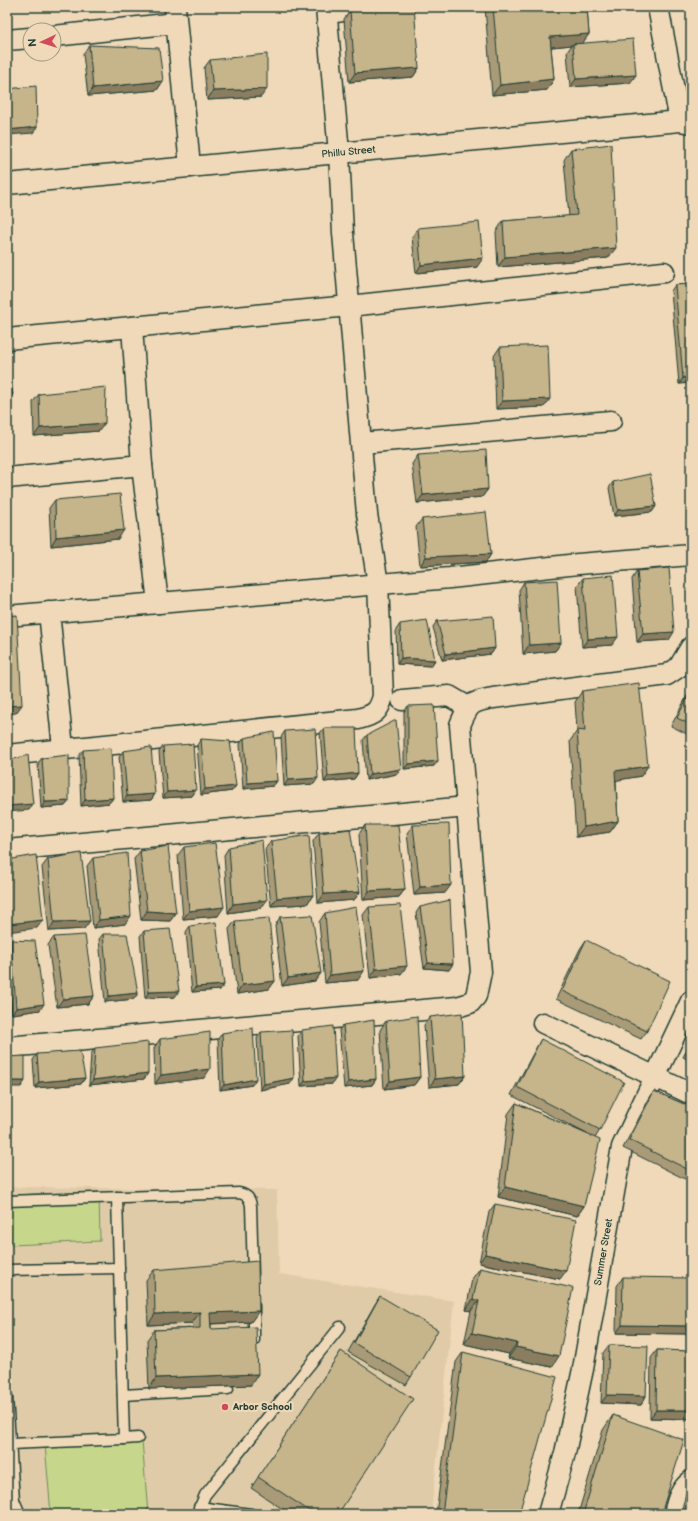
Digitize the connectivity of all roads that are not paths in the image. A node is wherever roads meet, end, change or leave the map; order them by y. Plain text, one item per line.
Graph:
1 (376, 7) edge
2 (658, 7) edge
3 (327, 10) edge
4 (176, 15) edge
5 (62, 35) edge
6 (22, 39) edge
7 (7, 40) edge
8 (686, 122) edge
9 (339, 153) junction
10 (190, 167) junction
11 (7, 184) edge
12 (664, 272) dead end
13 (349, 306) junction
14 (132, 327) junction
15 (7, 339) edge
16 (611, 421) dead end
17 (362, 443) junction
18 (142, 465) junction
19 (7, 478) edge
20 (691, 555) edge
21 (378, 584) junction
22 (158, 603) junction
23 (49, 612) junction
24 (7, 616) edge
25 (691, 646) edge
26 (402, 700) dead end
27 (468, 707) junction
28 (63, 748) junction
29 (7, 755) edge
30 (467, 807) junction
31 (7, 850) edge
32 (691, 1001) edge
33 (544, 1023) dead end
34 (7, 1047) edge
35 (655, 1076) junction
36 (691, 1094) edge
37 (117, 1197) junction
38 (7, 1201) edge
39 (118, 1268) junction
40 (7, 1270) edge
41 (253, 1282) edge
42 (253, 1298) edge
43 (340, 1327) dead end
44 (254, 1344) edge
45 (228, 1389) edge
46 (123, 1394) junction
47 (7, 1397) edge
48 (138, 1438) dead end
49 (124, 1439) junction
50 (10, 1444) junction
51 (691, 1481) edge
52 (14, 1500) junction
53 (203, 1511) edge
54 (8, 1514) edge
55 (20, 1514) edge
56 (251, 1514) edge
57 (548, 1514) edge
58 (674, 1514) edge

1 - 3 street
2 - 8 street
3 - 9 street
4 - 5 street
4 - 10 street
6 - 7 street
8 - 9 street, Phillu Street
9 - 10 street, Phillu Street
9 - 13 street
10 - 11 street, Phillu Street
12 - 13 street
13 - 14 street
13 - 17 street
14 - 15 street
14 - 18 street
16 - 17 street
17 - 21 street
18 - 19 street
18 - 22 street
20 - 21 street
21 - 22 street
21 - 28 street
22 - 23 street
23 - 24 street
23 - 28 street
25 - 27 street
26 - 27 street
27 - 30 street
28 - 29 street
30 - 31 street
30 - 34 street
32 - 35 street, Summer Street
33 - 35 street
35 - 36 street
35 - 57 street, Summer Street
37 - 38 lane
37 - 39 lane
37 - 41 lane
39 - 40 lane
39 - 46 lane
42 - 44 lane
43 - 53 lane
45 - 46 lane
46 - 49 lane
47 - 50 lane
48 - 49 lane
49 - 50 lane
50 - 52 lane
51 - 58 street
52 - 54 lane
52 - 55 lane
53 - 56 lane

